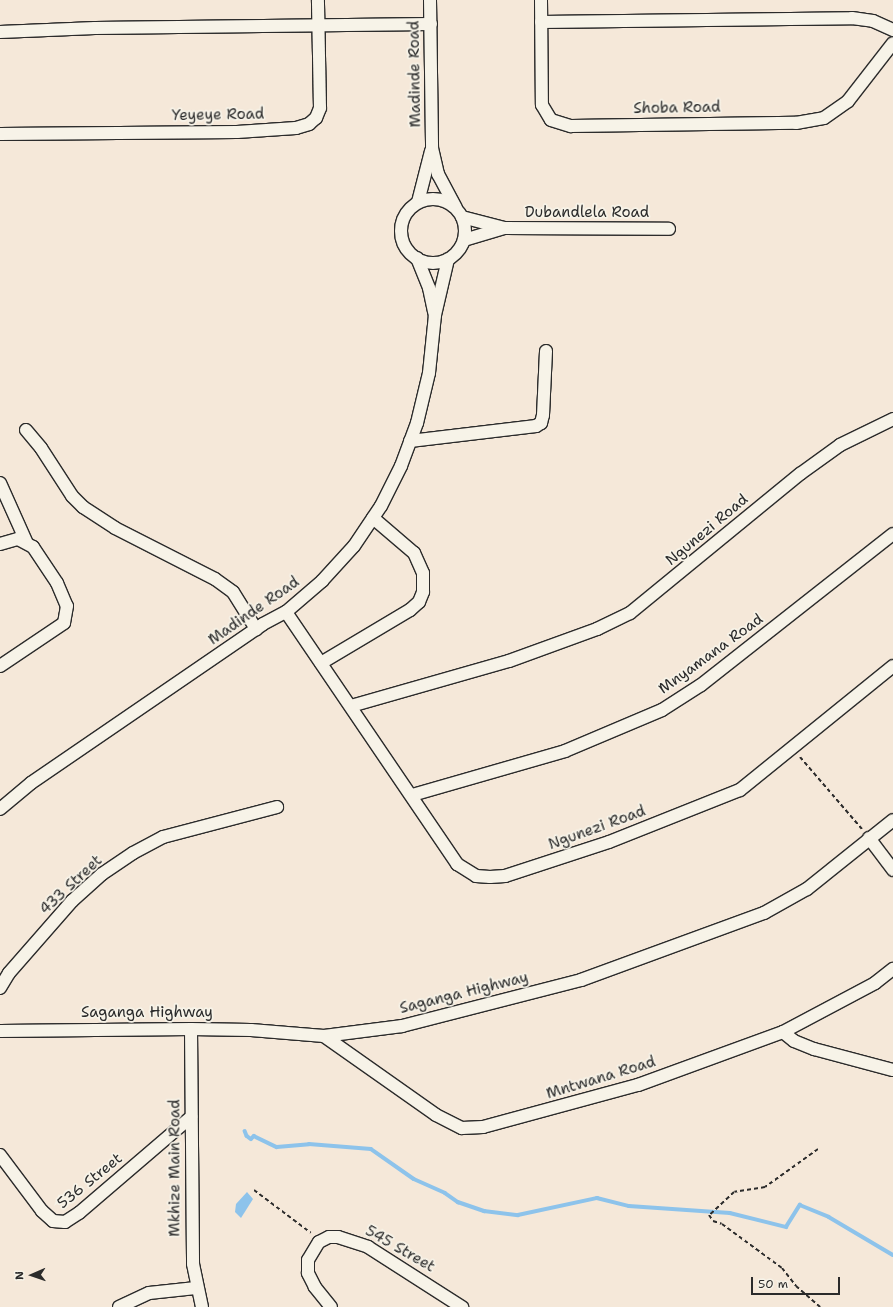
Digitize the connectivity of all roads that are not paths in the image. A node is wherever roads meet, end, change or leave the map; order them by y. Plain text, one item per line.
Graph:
1 (318, 0) edge
2 (430, 0) edge
3 (541, 0) edge
4 (541, 22) junction
5 (319, 24) junction
6 (430, 24) junction
7 (893, 30) edge
8 (0, 32) edge
9 (893, 43) edge
10 (0, 134) edge
11 (432, 148) junction
12 (418, 202) junction
13 (459, 212) junction
14 (504, 228) junction
15 (669, 229) dead end
16 (464, 240) junction
17 (417, 258) junction
18 (448, 259) junction
19 (435, 315) junction
20 (546, 351) dead end
21 (893, 419) edge
22 (26, 430) dead end
23 (410, 441) junction
24 (0, 484) edge
25 (373, 518) junction
26 (893, 534) edge
27 (26, 541) junction
28 (0, 544) edge
29 (286, 612) junction
30 (256, 630) junction
31 (321, 662) junction
32 (0, 666) edge
33 (893, 666) edge
34 (351, 706) junction
35 (412, 795) junction
36 (277, 807) dead end
37 (0, 809) edge
38 (893, 820) edge
39 (870, 838) junction
40 (893, 870) edge
41 (893, 969) edge
42 (0, 988) edge
43 (191, 1028) junction
44 (0, 1031) edge
45 (783, 1032) junction
46 (324, 1036) junction
47 (893, 1070) edge
48 (191, 1117) junction
49 (1, 1159) edge
50 (196, 1288) junction
51 (119, 1307) edge
52 (202, 1307) edge
53 (331, 1307) edge
54 (462, 1307) edge

1 - 5 street, Yeyeye Road
2 - 6 street, Madinde Road
3 - 4 street, Shoba Road
4 - 7 street
4 - 9 street, Shoba Road
5 - 6 street
5 - 8 street
5 - 10 street, Yeyeye Road
6 - 11 street, Madinde Road
11 - 12 street, Madinde Road
11 - 13 street, Madinde Road
12 - 13 street
12 - 17 street
13 - 14 street, Dubandlela Road
13 - 16 street
14 - 15 street, Dubandlela Road
14 - 16 street, Dubandlela Road
16 - 18 street
17 - 18 street
17 - 19 street, Madinde Road
18 - 19 street, Madinde Road
19 - 23 street, Madinde Road
20 - 23 street
21 - 34 street, Ngunezi Road
22 - 30 street
23 - 25 street, Madinde Road
24 - 27 street
25 - 29 street, Madinde Road
25 - 31 street
26 - 35 street, Mnyamana Road
27 - 28 street
27 - 32 street
29 - 30 street, Madinde Road
29 - 31 street, Ngunezi Road
30 - 37 street, Madinde Road
31 - 34 street, Ngunezi Road
33 - 35 street, Ngunezi Road
34 - 35 street, Ngunezi Road
36 - 42 street, 433 Street
38 - 39 street, Saganga Highway
39 - 40 street
39 - 46 street, Saganga Highway
41 - 45 street, Mntwana Road
43 - 44 street, Saganga Highway
43 - 46 street, Saganga Highway
43 - 48 street, Mkhize Main Road
45 - 46 street, Mntwana Road
45 - 47 street
48 - 49 street, 536 Street
48 - 50 street, Mkhize Main Road
50 - 51 street
50 - 52 street, Mkhize Main Road
53 - 54 street, 545 Street

